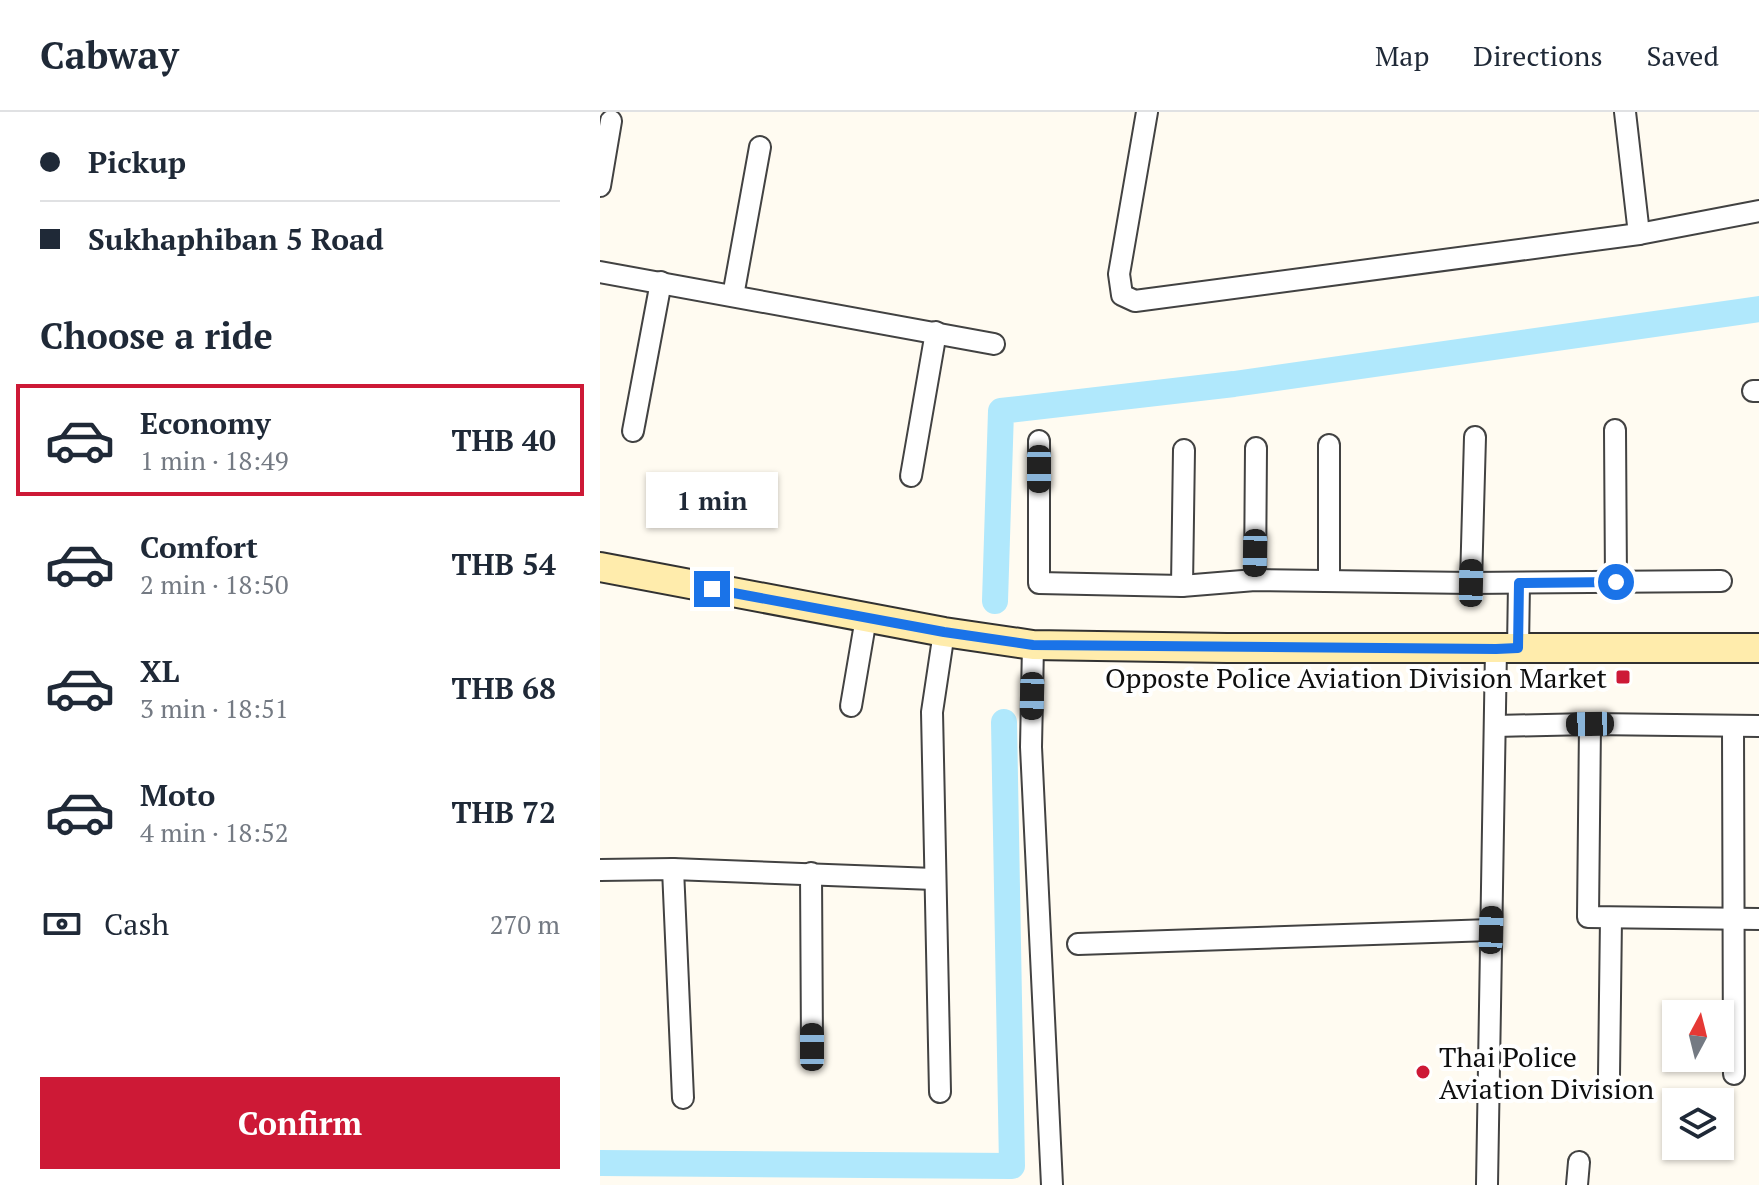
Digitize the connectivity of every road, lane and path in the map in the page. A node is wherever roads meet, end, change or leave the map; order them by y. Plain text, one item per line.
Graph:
1 (1147, 112) edge
2 (1625, 112) edge
3 (611, 121) dead end
4 (760, 147) dead end
5 (600, 186) edge
6 (1759, 211) edge
7 (1639, 234) junction
8 (600, 272) edge
9 (661, 282) junction
10 (733, 296) junction
11 (936, 332) junction
12 (994, 344) dead end
13 (1615, 430) dead end
14 (633, 431) dead end
15 (1475, 437) dead end
16 (1039, 441) dead end
17 (1329, 445) dead end
18 (1256, 448) dead end
19 (1184, 450) dead end
20 (911, 476) dead end
21 (600, 567) edge
22 (1255, 580) junction
23 (1329, 581) junction
24 (1721, 581) dead end
25 (1616, 582) junction
26 (1471, 583) junction
27 (1519, 583) junction
28 (1182, 586) junction
29 (866, 618) junction
30 (944, 632) junction
31 (1033, 645) junction
32 (1507, 648) junction
33 (1759, 648) edge
34 (851, 706) dead end
35 (1590, 724) junction
36 (1495, 726) junction
37 (1733, 726) junction
38 (1759, 726) edge
39 (673, 869) junction
40 (600, 870) edge
41 (811, 873) junction
42 (934, 879) junction
43 (1611, 918) junction
44 (1734, 919) junction
45 (1759, 919) edge
46 (1491, 930) junction
47 (1078, 944) dead end
48 (812, 1047) dead end
49 (1734, 1074) dead end
50 (1609, 1076) dead end
51 (940, 1092) dead end
52 (683, 1098) dead end
53 (1579, 1162) dead end
54 (1052, 1185) edge
55 (1487, 1185) edge
56 (1577, 1185) edge

1 - 7 street
2 - 7 street
3 - 5 street
4 - 10 street
6 - 7 street
8 - 9 street
9 - 10 street
9 - 14 street
10 - 11 street
11 - 12 street
11 - 20 street
13 - 25 street
15 - 26 street
16 - 28 street
17 - 23 street
18 - 22 street
19 - 28 street
21 - 29 street
22 - 23 street
22 - 28 street
23 - 26 street
24 - 25 street
25 - 27 street
26 - 27 street
27 - 32 street
29 - 30 street
29 - 34 street
30 - 31 street
30 - 42 street
31 - 32 street
31 - 54 street
32 - 33 street
32 - 36 street
35 - 36 street
35 - 37 street
35 - 43 street
36 - 46 street
37 - 38 street
37 - 44 street
39 - 40 street
39 - 41 street
39 - 52 street
41 - 42 street
41 - 48 street
42 - 51 street
43 - 44 street
43 - 50 street
44 - 45 street
44 - 49 street
46 - 47 street
46 - 55 street
53 - 56 street

